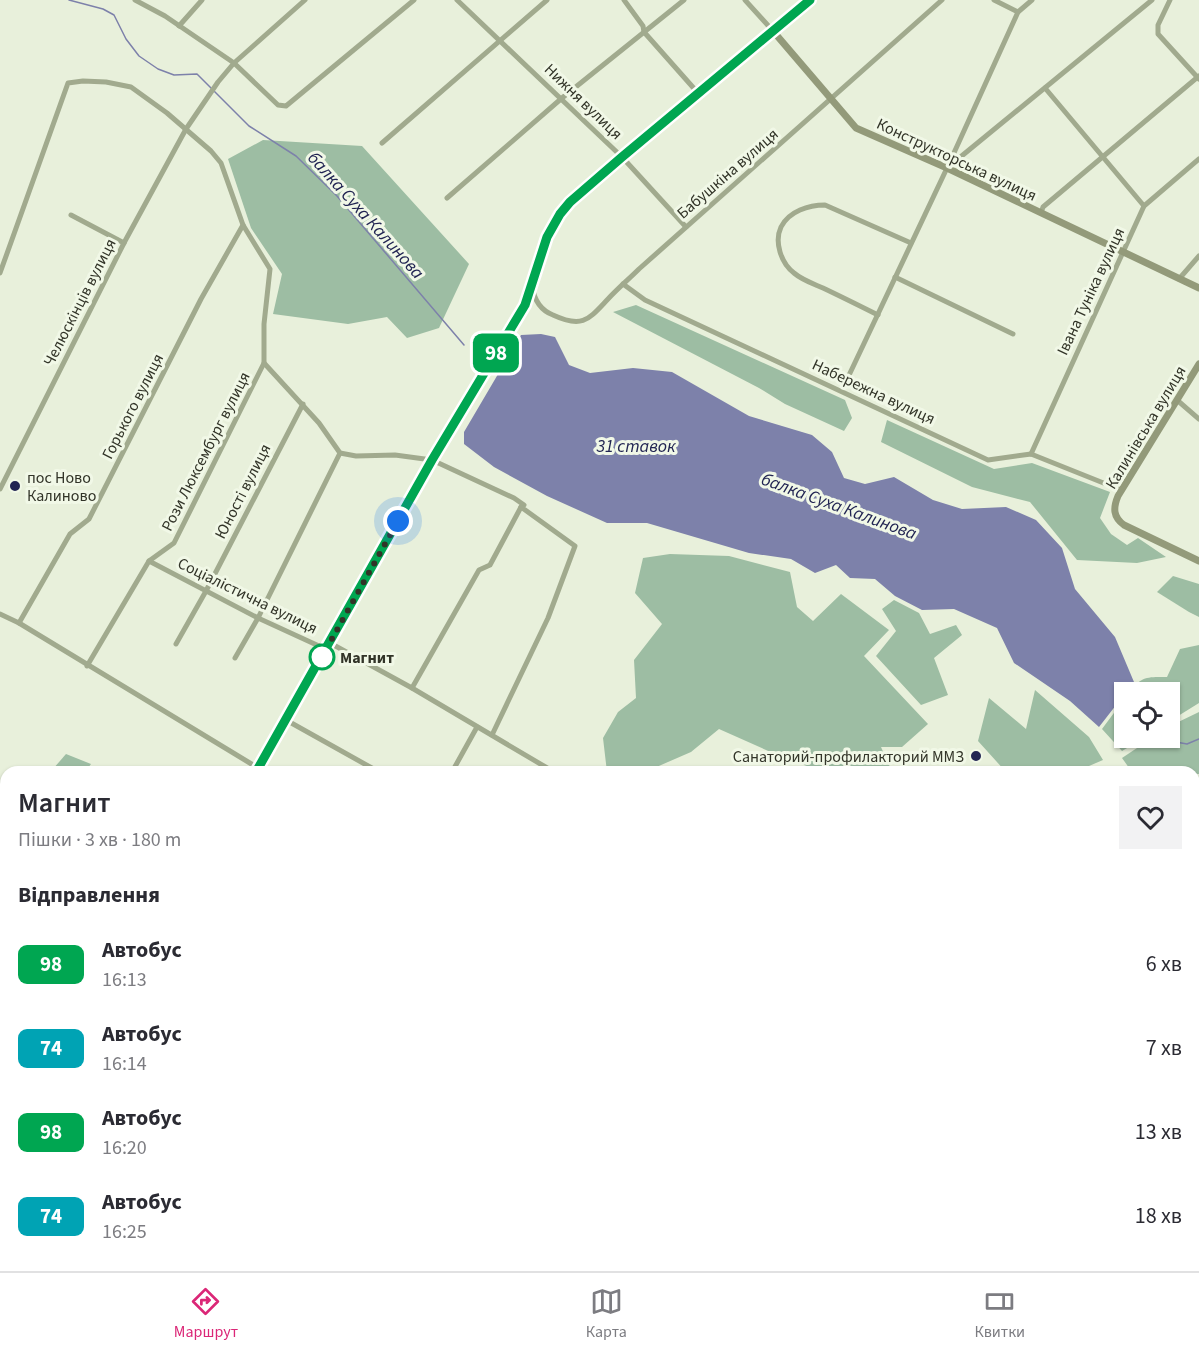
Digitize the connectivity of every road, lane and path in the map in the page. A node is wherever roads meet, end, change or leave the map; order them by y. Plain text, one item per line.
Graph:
1 (135, 0) edge
2 (202, 0) edge
3 (305, 0) edge
4 (414, 0) edge
5 (458, 0) edge
6 (547, 0) edge
7 (624, 0) edge
8 (684, 0) edge
9 (745, 0) edge
10 (810, 0) edge
11 (942, 0) edge
12 (994, 0) edge
13 (1032, 0) edge
14 (1152, 0) edge
15 (1170, 0) edge
16 (1018, 12) junction
17 (179, 26) junction
18 (773, 31) junction
19 (644, 32) junction
20 (500, 40) junction
21 (234, 63) junction
22 (1198, 78) edge
23 (1045, 88) junction
24 (698, 93) junction
25 (562, 98) junction
26 (830, 100) junction
27 (186, 129) junction
28 (382, 143) dead end
29 (622, 157) junction
30 (1103, 158) junction
31 (1199, 159) edge
32 (947, 168) junction
33 (447, 198) dead end
34 (1144, 206) junction
35 (1041, 213) junction
36 (71, 215) dead end
37 (243, 225) junction
38 (686, 227) junction
39 (124, 243) junction
40 (911, 243) junction
41 (1123, 252) junction
42 (1199, 256) edge
43 (0, 273) edge
44 (896, 277) junction
45 (1179, 279) junction
46 (623, 284) junction
47 (532, 285) junction
48 (1199, 288) edge
49 (878, 315) junction
50 (1013, 334) dead end
51 (264, 363) junction
52 (1199, 364) edge
53 (842, 390) junction
54 (1177, 400) junction
55 (303, 404) junction
56 (1199, 420) edge
57 (340, 453) junction
58 (1031, 454) junction
59 (432, 460) junction
60 (0, 489) edge
61 (1122, 490) junction
62 (521, 507) junction
63 (148, 561) junction
64 (1199, 561) edge
65 (206, 591) junction
66 (0, 614) edge
67 (258, 618) junction
68 (19, 624) junction
69 (330, 643) junction
70 (176, 644) dead end
71 (235, 658) dead end
72 (87, 666) junction
73 (412, 688) junction
74 (286, 720) junction
75 (477, 727) junction
76 (492, 735) junction
77 (250, 766) edge
78 (259, 766) edge
79 (368, 766) edge
80 (455, 766) edge
81 (544, 766) edge

1 - 17 street
2 - 17 street
3 - 21 street, Челюскінців вулиця
4 - 21 street
5 - 20 street, Нижня вулиця
6 - 20 street
7 - 19 street
8 - 19 street
9 - 18 street, Конструкторська вулиця
10 - 18 street
11 - 26 street, Бабушкіна вулиця
12 - 16 street
13 - 16 street
14 - 23 street
15 - 22 street
16 - 32 street
17 - 21 street
18 - 24 street
18 - 26 street, Конструкторська вулиця
19 - 24 street
19 - 25 street
20 - 25 street, Нижня вулиця
20 - 28 street
21 - 27 street, Челюскінців вулиця
22 - 30 street
23 - 30 street
23 - 32 street
24 - 29 street
25 - 29 street, Нижня вулиця
25 - 33 street
26 - 32 street, Конструкторська вулиця
26 - 38 street, Бабушкіна вулиця
27 - 37 street
27 - 39 street, Челюскінців вулиця
27 - 43 street
29 - 38 street, Нижня вулиця
29 - 47 street
30 - 34 street
30 - 35 street
31 - 34 street, Івана Туніка вулиця
32 - 35 street, Конструкторська вулиця
32 - 40 street
34 - 41 street, Івана Туніка вулиця
35 - 41 street, Конструкторська вулиця
36 - 39 street
37 - 51 street
37 - 68 street, Горького вулиця
38 - 46 street, Бабушкіна вулиця
39 - 60 street, Челюскінців вулиця
40 - 44 street
40 - 49 street
41 - 45 street, Конструкторська вулиця
41 - 58 street, Івана Туніка вулиця
42 - 45 street
44 - 49 street
44 - 50 street
45 - 48 street, Конструкторська вулиця
46 - 47 street, Бабушкіна вулиця
46 - 53 street, Набережна вулиця
47 - 59 street
49 - 53 street
51 - 55 street
51 - 63 street, Рози Люксембург вулиця
52 - 54 street, Калинівська вулиця
53 - 58 street, Набережна вулиця
54 - 56 street
54 - 61 street, Калинівська вулиця
55 - 57 street
55 - 65 street, Юності вулиця
57 - 59 street
57 - 67 street
58 - 61 street, Набережна вулиця
59 - 62 street
59 - 69 street
61 - 64 street, Калинівська вулиця
62 - 73 street
62 - 76 street
63 - 65 street, Соціалістична вулиця
63 - 72 street, Рози Люксембург вулиця
65 - 67 street, Соціалістична вулиця
65 - 70 street, Юності вулиця
66 - 68 street
67 - 69 street, Соціалістична вулиця
67 - 71 street
68 - 72 street
69 - 73 street, Соціалістична вулиця
69 - 74 street
72 - 77 street
73 - 75 street, Соціалістична вулиця
74 - 78 street
74 - 79 street
75 - 76 street, Соціалістична вулиця
75 - 80 street
76 - 81 street, Соціалістична вулиця

